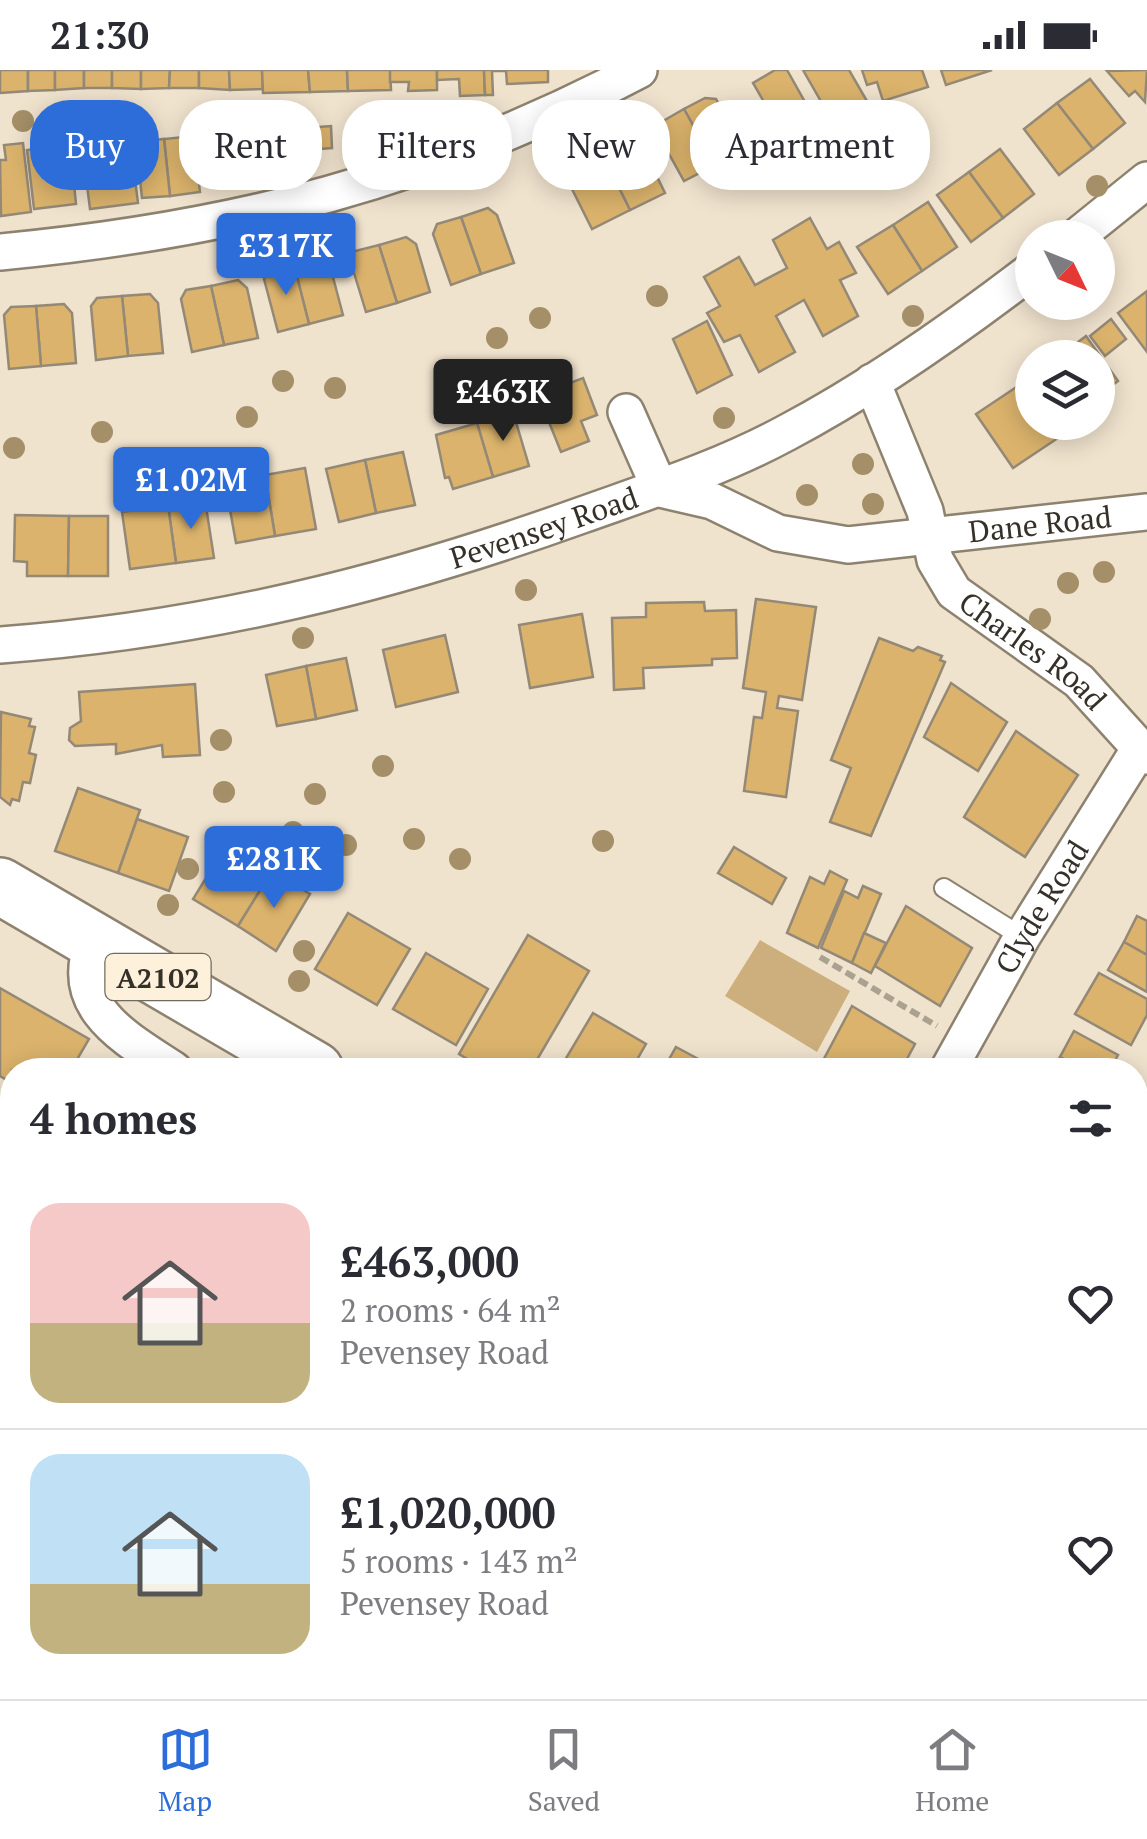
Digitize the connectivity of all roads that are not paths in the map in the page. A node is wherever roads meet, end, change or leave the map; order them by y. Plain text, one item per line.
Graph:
1 (639, 70) edge
2 (1147, 180) edge
3 (1097, 220) edge
4 (0, 252) edge
5 (1015, 282) edge
6 (872, 382) junction
7 (626, 412) dead end
8 (660, 489) junction
9 (1147, 512) edge
10 (933, 538) junction
11 (0, 645) edge
12 (1144, 752) edge
13 (0, 886) edge
14 (944, 888) dead end
15 (1022, 937) junction
16 (94, 940) junction
17 (956, 1056) edge
18 (156, 1058) edge
19 (295, 1058) edge

1 - 4 street
2 - 3 street
5 - 6 street, Pevensey Road
6 - 8 street, Pevensey Road
6 - 10 street, Charles Road
7 - 8 street
8 - 10 street
8 - 11 street, Pevensey Road
9 - 10 street, Dane Road
10 - 12 street, Charles Road
12 - 15 street, Clyde Road
13 - 16 main road, A2102
14 - 15 lane
15 - 17 street, Clyde Road
16 - 18 street
16 - 19 main road, A2102

